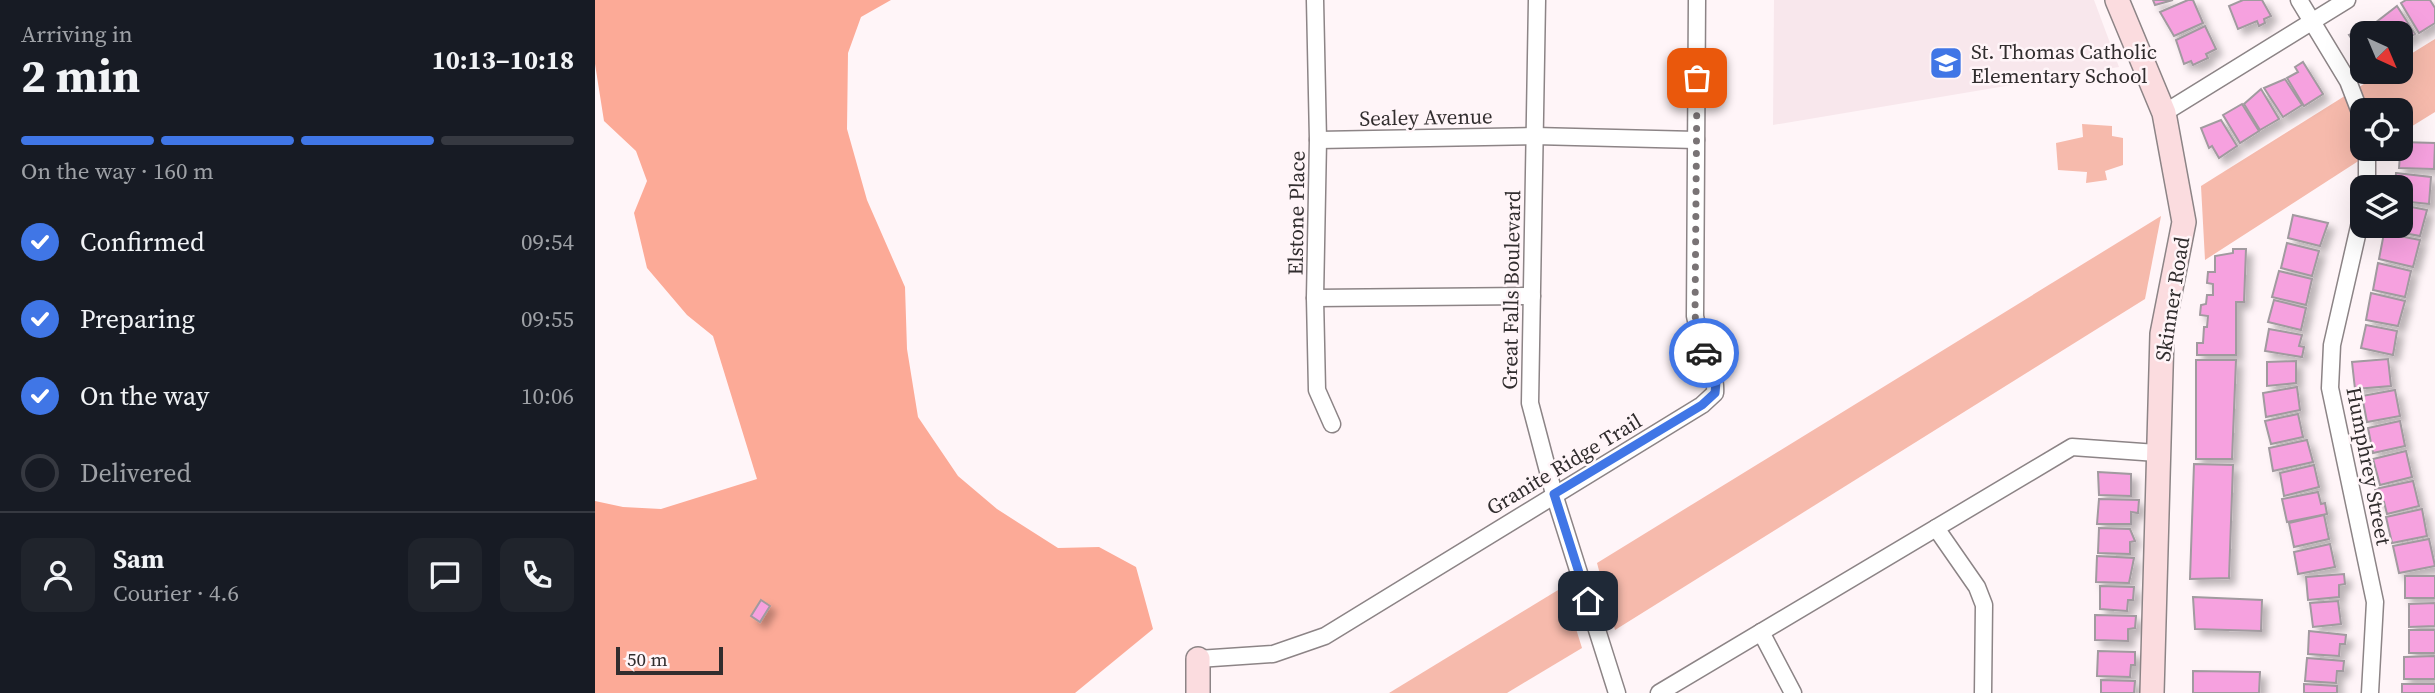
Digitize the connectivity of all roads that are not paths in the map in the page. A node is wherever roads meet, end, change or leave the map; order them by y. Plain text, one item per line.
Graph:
1 (1315, 0) edge
2 (1537, 0) edge
3 (1697, 0) edge
4 (2117, 0) edge
5 (2299, 0) edge
6 (2347, 0) edge
7 (2313, 22) junction
8 (2355, 98) edge
9 (2164, 113) junction
10 (1535, 136) junction
11 (1318, 140) junction
12 (1696, 140) junction
13 (2356, 238) edge
14 (1532, 296) junction
15 (1315, 298) junction
16 (1332, 424) dead end
17 (2157, 453) junction
18 (1554, 494) junction
19 (1936, 528) junction
20 (1761, 632) junction
21 (1198, 659) joint
22 (1198, 693) edge
23 (1617, 693) edge
24 (1659, 693) edge
25 (1793, 693) edge
26 (1983, 693) edge
27 (2152, 693) edge
28 (2370, 693) edge

1 - 11 street, Elstone Place
2 - 10 street, Great Falls Boulevard
3 - 12 street, Granite Ridge Trail
4 - 9 street, Skinner Road
5 - 7 street
6 - 7 street
7 - 8 street
7 - 9 street
9 - 17 street, Skinner Road
10 - 11 street, Sealey Avenue
10 - 12 street
10 - 14 street, Great Falls Boulevard
11 - 15 street, Elstone Place
12 - 18 street, Granite Ridge Trail
13 - 28 street, Humphrey Street
14 - 15 street
14 - 18 street, Great Falls Boulevard
15 - 16 street, Elstone Place
17 - 19 street
17 - 27 street, Skinner Road
18 - 21 street, Granite Ridge Trail
18 - 23 street, Great Falls Boulevard
19 - 20 street
19 - 26 street
20 - 24 street
20 - 25 street
21 - 22 street

